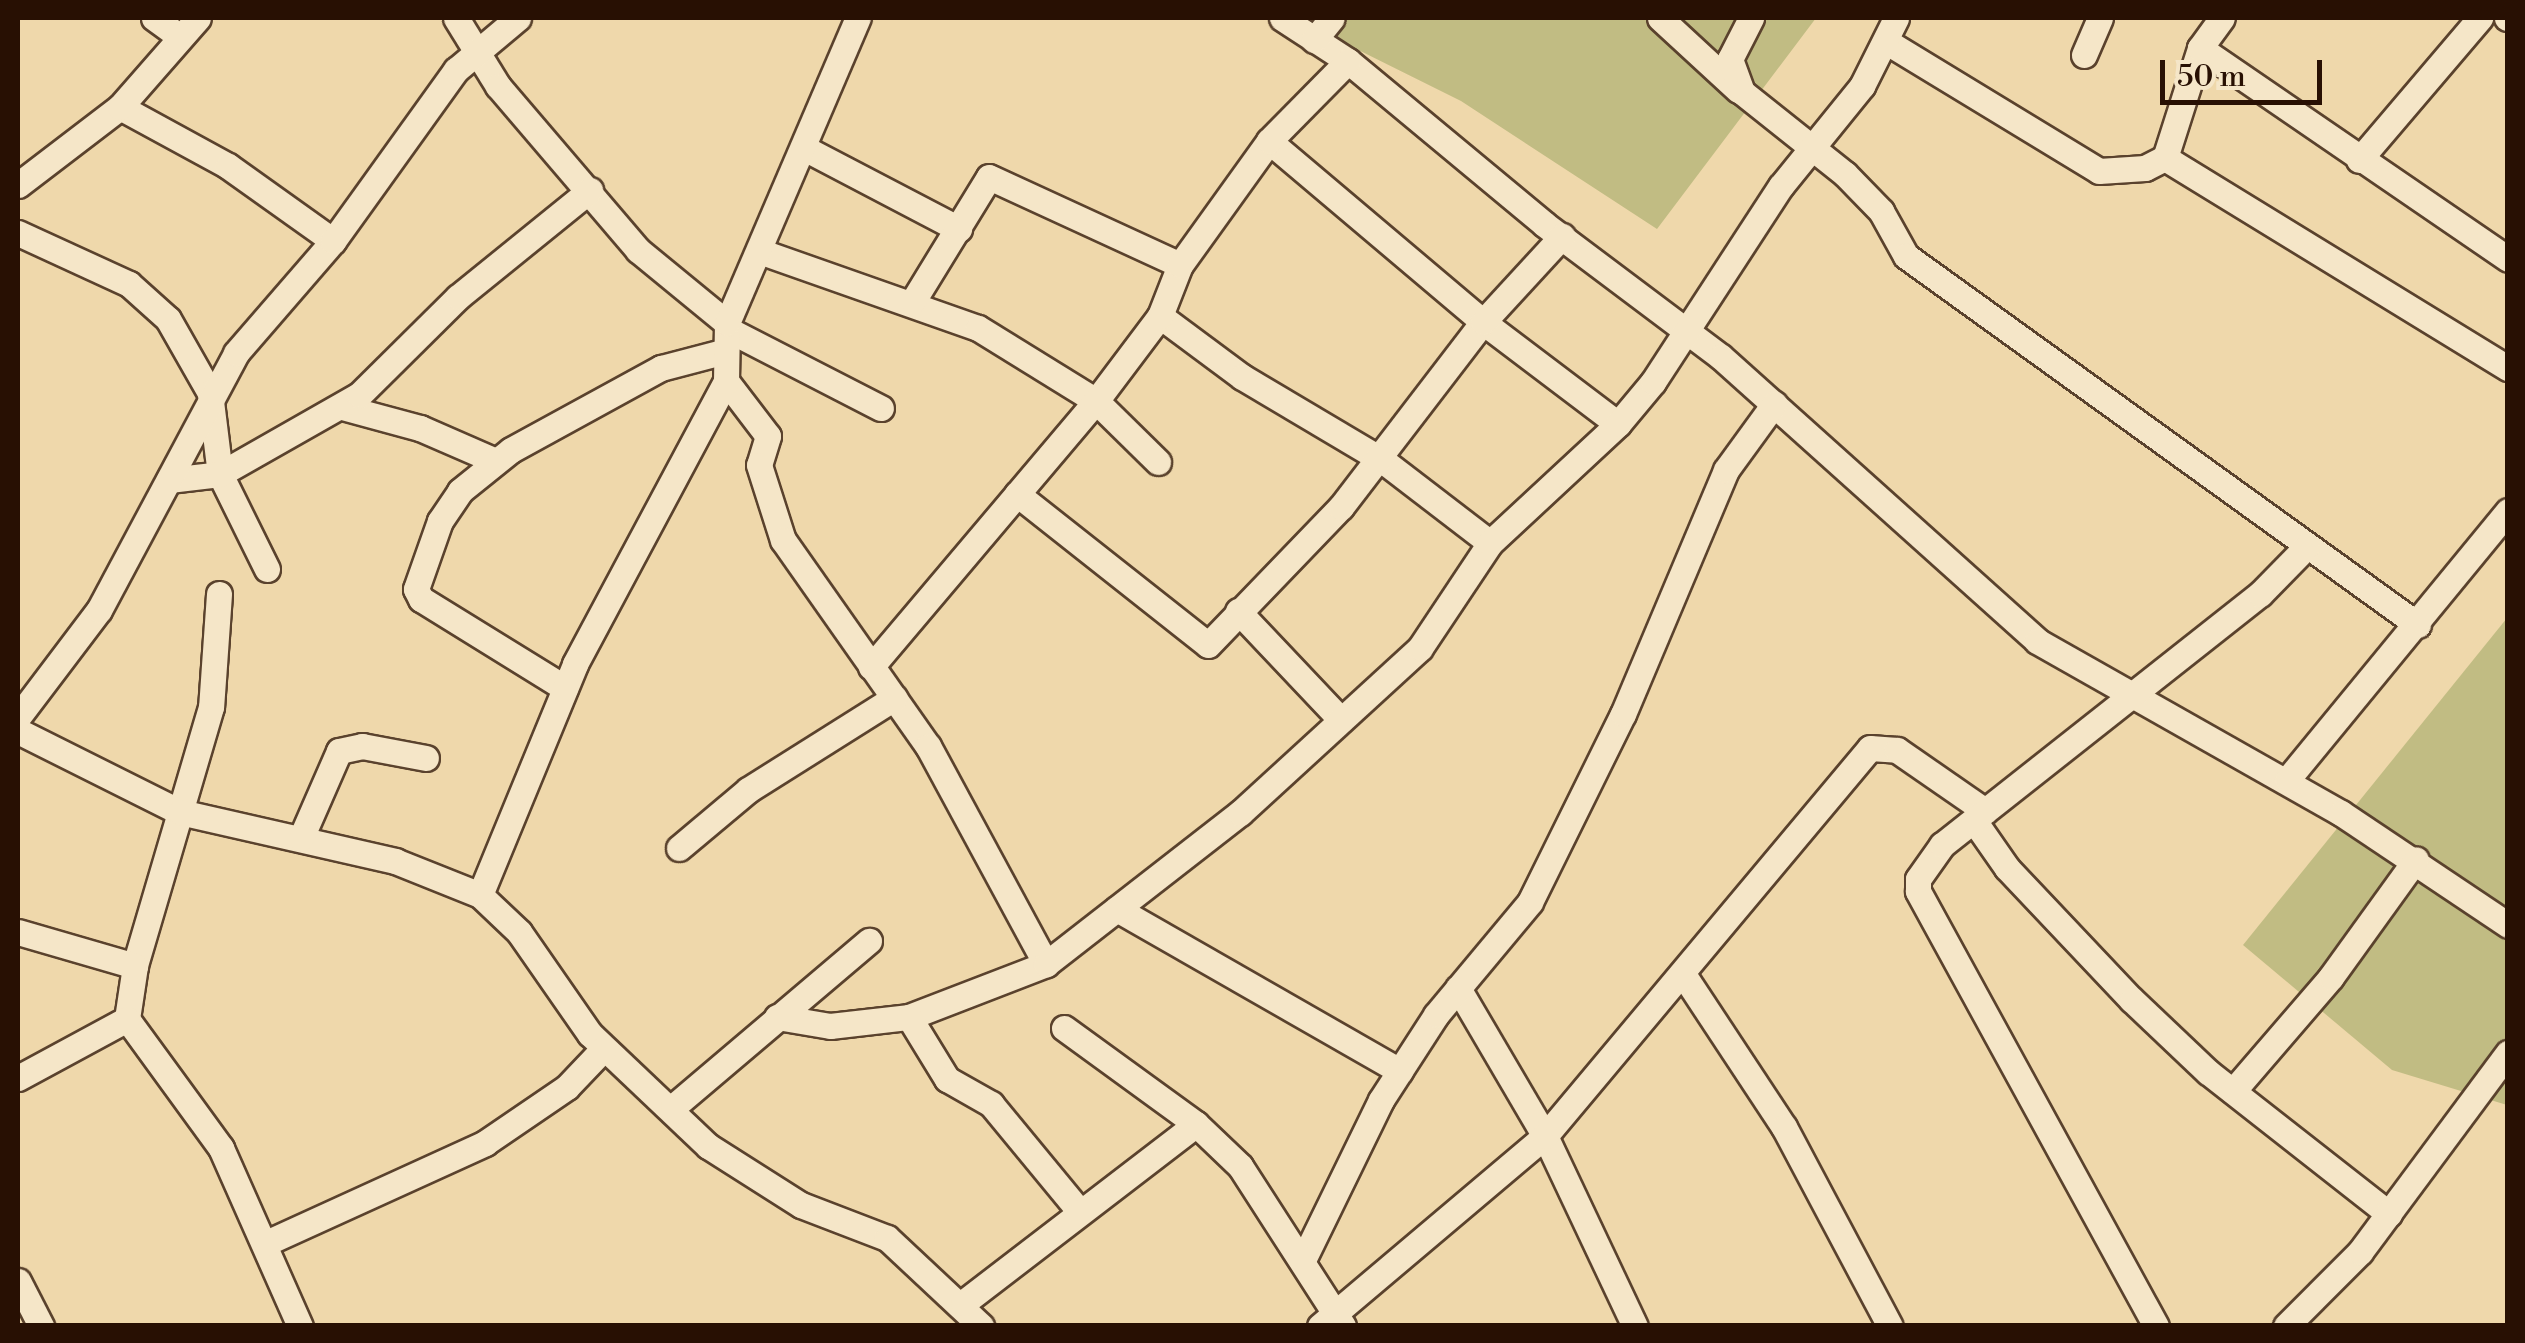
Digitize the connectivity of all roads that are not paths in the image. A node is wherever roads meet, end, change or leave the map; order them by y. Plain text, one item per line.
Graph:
1 (154, 18) edge
2 (198, 18) edge
3 (456, 18) edge
4 (518, 18) edge
5 (858, 18) edge
6 (1282, 18) edge
7 (1332, 18) edge
8 (1660, 18) edge
9 (1752, 18) edge
10 (1896, 18) edge
11 (2100, 18) edge
12 (2222, 18) edge
13 (2480, 18) edge
14 (179, 36) junction
15 (1314, 40) junction
16 (1887, 42) junction
17 (2200, 48) junction
18 (476, 55) junction
19 (2084, 55) dead end
20 (1348, 61) junction
21 (1721, 65) junction
22 (120, 107) junction
23 (1269, 141) junction
24 (1811, 145) junction
25 (804, 148) junction
26 (2164, 158) junction
27 (2360, 160) junction
28 (18, 184) edge
29 (590, 190) junction
30 (959, 229) junction
31 (18, 233) edge
32 (1562, 236) junction
33 (334, 241) junction
34 (759, 251) junction
35 (2508, 259) edge
36 (1180, 266) junction
37 (913, 301) junction
38 (1160, 316) junction
39 (1483, 322) junction
40 (1689, 332) junction
41 (727, 334) junction
42 (2508, 368) edge
43 (726, 380) junction
44 (210, 393) junction
45 (1096, 400) junction
46 (1774, 404) junction
47 (342, 407) junction
48 (881, 408) dead end
49 (1618, 424) junction
50 (1382, 460) junction
51 (496, 461) junction
52 (1158, 462) dead end
53 (220, 474) junction
54 (169, 480) junction
55 (1017, 494) junction
56 (2508, 510) edge
57 (1490, 544) junction
58 (2307, 546) junction
59 (267, 569) dead end
60 (219, 594) dead end
61 (1238, 612) junction
62 (2418, 625) junction
63 (871, 666) junction
64 (565, 688) junction
65 (2131, 697) junction
66 (894, 698) junction
67 (18, 717) edge
68 (1341, 720) junction
69 (18, 731) edge
70 (426, 758) dead end
71 (2287, 780) junction
72 (180, 812) junction
73 (1980, 817) junction
74 (302, 838) junction
75 (679, 848) dead end
76 (2416, 860) junction
77 (480, 896) junction
78 (1116, 908) junction
79 (2508, 925) edge
80 (18, 932) edge
81 (869, 941) dead end
82 (1046, 964) junction
83 (135, 966) junction
84 (1683, 974) junction
85 (1458, 988) junction
86 (777, 1016) junction
87 (909, 1017) junction
88 (126, 1018) junction
89 (1064, 1028) dead end
90 (604, 1049) junction
91 (2508, 1053) edge
92 (1400, 1071) junction
93 (18, 1078) edge
94 (2232, 1092) junction
95 (673, 1107) junction
96 (1196, 1124) junction
97 (1545, 1136) junction
98 (1080, 1212) junction
99 (2389, 1214) junction
100 (266, 1243) junction
101 (1303, 1260) junction
102 (18, 1281) edge
103 (964, 1303) junction
104 (1334, 1322) edge
105 (41, 1326) edge
106 (300, 1326) edge
107 (981, 1326) edge
108 (1634, 1326) edge
109 (1890, 1326) edge
110 (2156, 1326) edge
111 (2286, 1326) edge

1 - 14 street
2 - 14 street
3 - 18 street
4 - 18 street
5 - 25 street
6 - 15 street
7 - 15 street
8 - 21 street
9 - 21 street
10 - 16 street
11 - 19 street
12 - 17 street
13 - 27 street
14 - 22 street
15 - 20 street
16 - 24 street
16 - 26 street
17 - 26 street
17 - 27 street
18 - 29 street
18 - 33 street
20 - 23 street
20 - 32 street
21 - 24 street
22 - 28 street
22 - 33 street
23 - 36 street
23 - 39 street
24 - 40 street
24 - 58 street
25 - 30 street
25 - 34 street
26 - 42 street
27 - 35 street
29 - 41 street
29 - 47 street
30 - 36 street
30 - 37 street
31 - 44 street
32 - 39 street
32 - 40 street
33 - 44 street
34 - 37 street
34 - 41 street
36 - 38 street
37 - 45 street
38 - 45 street
38 - 50 street
39 - 49 street
39 - 50 street
40 - 46 street
40 - 49 street
41 - 43 street
41 - 48 street
41 - 51 street
43 - 63 street
43 - 64 street
44 - 53 street
44 - 54 street
45 - 52 street
45 - 55 street
46 - 65 street
46 - 85 street
47 - 51 street
47 - 53 street
49 - 57 street
50 - 57 street
50 - 61 street
51 - 64 street
53 - 54 street
53 - 59 street
54 - 67 street
55 - 61 street
55 - 63 street
56 - 62 street
57 - 68 street
58 - 62 street
58 - 65 street
60 - 72 street
61 - 68 street
62 - 71 street
63 - 66 street
64 - 77 street
65 - 71 street
65 - 73 street
66 - 75 street
66 - 82 street
68 - 78 street
69 - 72 street
70 - 74 street
71 - 76 street
72 - 74 street
72 - 83 street
73 - 84 street
73 - 94 street
73 - 110 street
74 - 77 street
76 - 79 street
76 - 94 street
77 - 90 street
78 - 82 street
78 - 92 street
80 - 83 street
81 - 86 street
82 - 87 street
83 - 88 street
84 - 97 street
84 - 109 street
85 - 92 street
85 - 97 street
86 - 87 street
86 - 95 street
87 - 98 street
88 - 93 street
88 - 100 street
89 - 96 street
90 - 95 street
90 - 100 street
91 - 99 street
92 - 101 street
94 - 99 street
95 - 103 street
96 - 98 street
96 - 101 street
97 - 104 street
97 - 108 street
98 - 103 street
99 - 111 street
100 - 106 street
101 - 104 street
102 - 105 street
103 - 107 street

